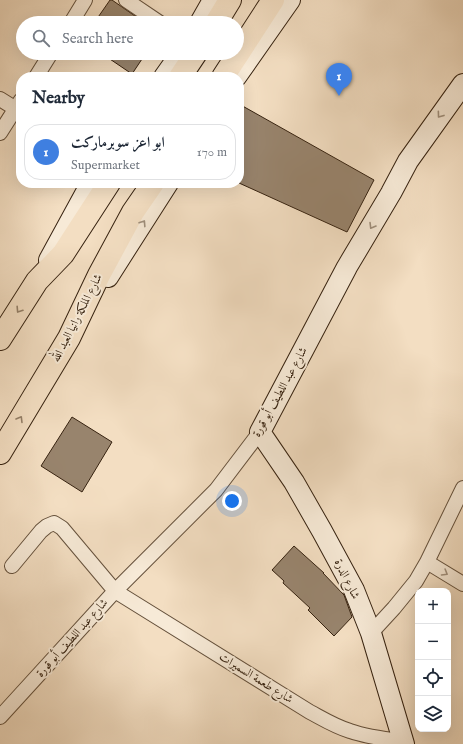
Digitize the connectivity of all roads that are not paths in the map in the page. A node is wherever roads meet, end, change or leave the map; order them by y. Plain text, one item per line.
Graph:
1 (84, 0) edge
2 (126, 0) edge
3 (213, 0) edge
4 (230, 0) edge
5 (273, 0) edge
6 (290, 0) edge
7 (75, 16) edge
8 (150, 16) edge
9 (204, 16) edge
10 (220, 16) edge
11 (244, 45) edge
12 (47, 60) edge
13 (176, 60) edge
14 (191, 60) edge
15 (234, 60) edge
16 (39, 72) edge
17 (168, 72) edge
18 (183, 72) edge
19 (226, 72) edge
20 (240, 72) edge
21 (463, 84) edge
22 (0, 99) edge
23 (16, 103) edge
24 (16, 107) edge
25 (0, 133) edge
26 (88, 188) edge
27 (106, 188) edge
28 (150, 188) edge
29 (165, 188) edge
30 (37, 281) junction
31 (69, 338) junction
32 (0, 339) edge
33 (260, 432) junction
34 (0, 453) edge
35 (463, 488) edge
36 (427, 562) junction
37 (12, 566) dead end
38 (463, 584) edge
39 (115, 591) junction
40 (371, 633) junction
41 (0, 717) edge
42 (403, 742) edge

1 - 7 street
2 - 8 street
3 - 9 street
4 - 10 main road
5 - 11 main road
6 - 20 street
12 - 16 street
13 - 17 street
14 - 18 main road
15 - 19 main road
21 -> 33 street, شارع عبد اللطيف أبو قورة
22 - 23 street
24 - 25 street
26 - 30 street
27 - 30 main road
28 - 31 main road, شارع الملكة رانيا العبد الله
31 -> 29 street
30 -> 32 main road
34 -> 31 main road, شارع الملكة رانيا العبد الله
33 - 39 street, شارع عبد اللطيف أبو قورة
33 - 40 street, شارع الدرة
35 - 36 street
36 -> 38 street
36 - 40 street
37 - 39 street, شارع طعمة السميرات
39 - 41 street, شارع عبد اللطيف أبو قورة
39 - 42 street, شارع طعمة السميرات
40 - 42 street, شارع الدرة

